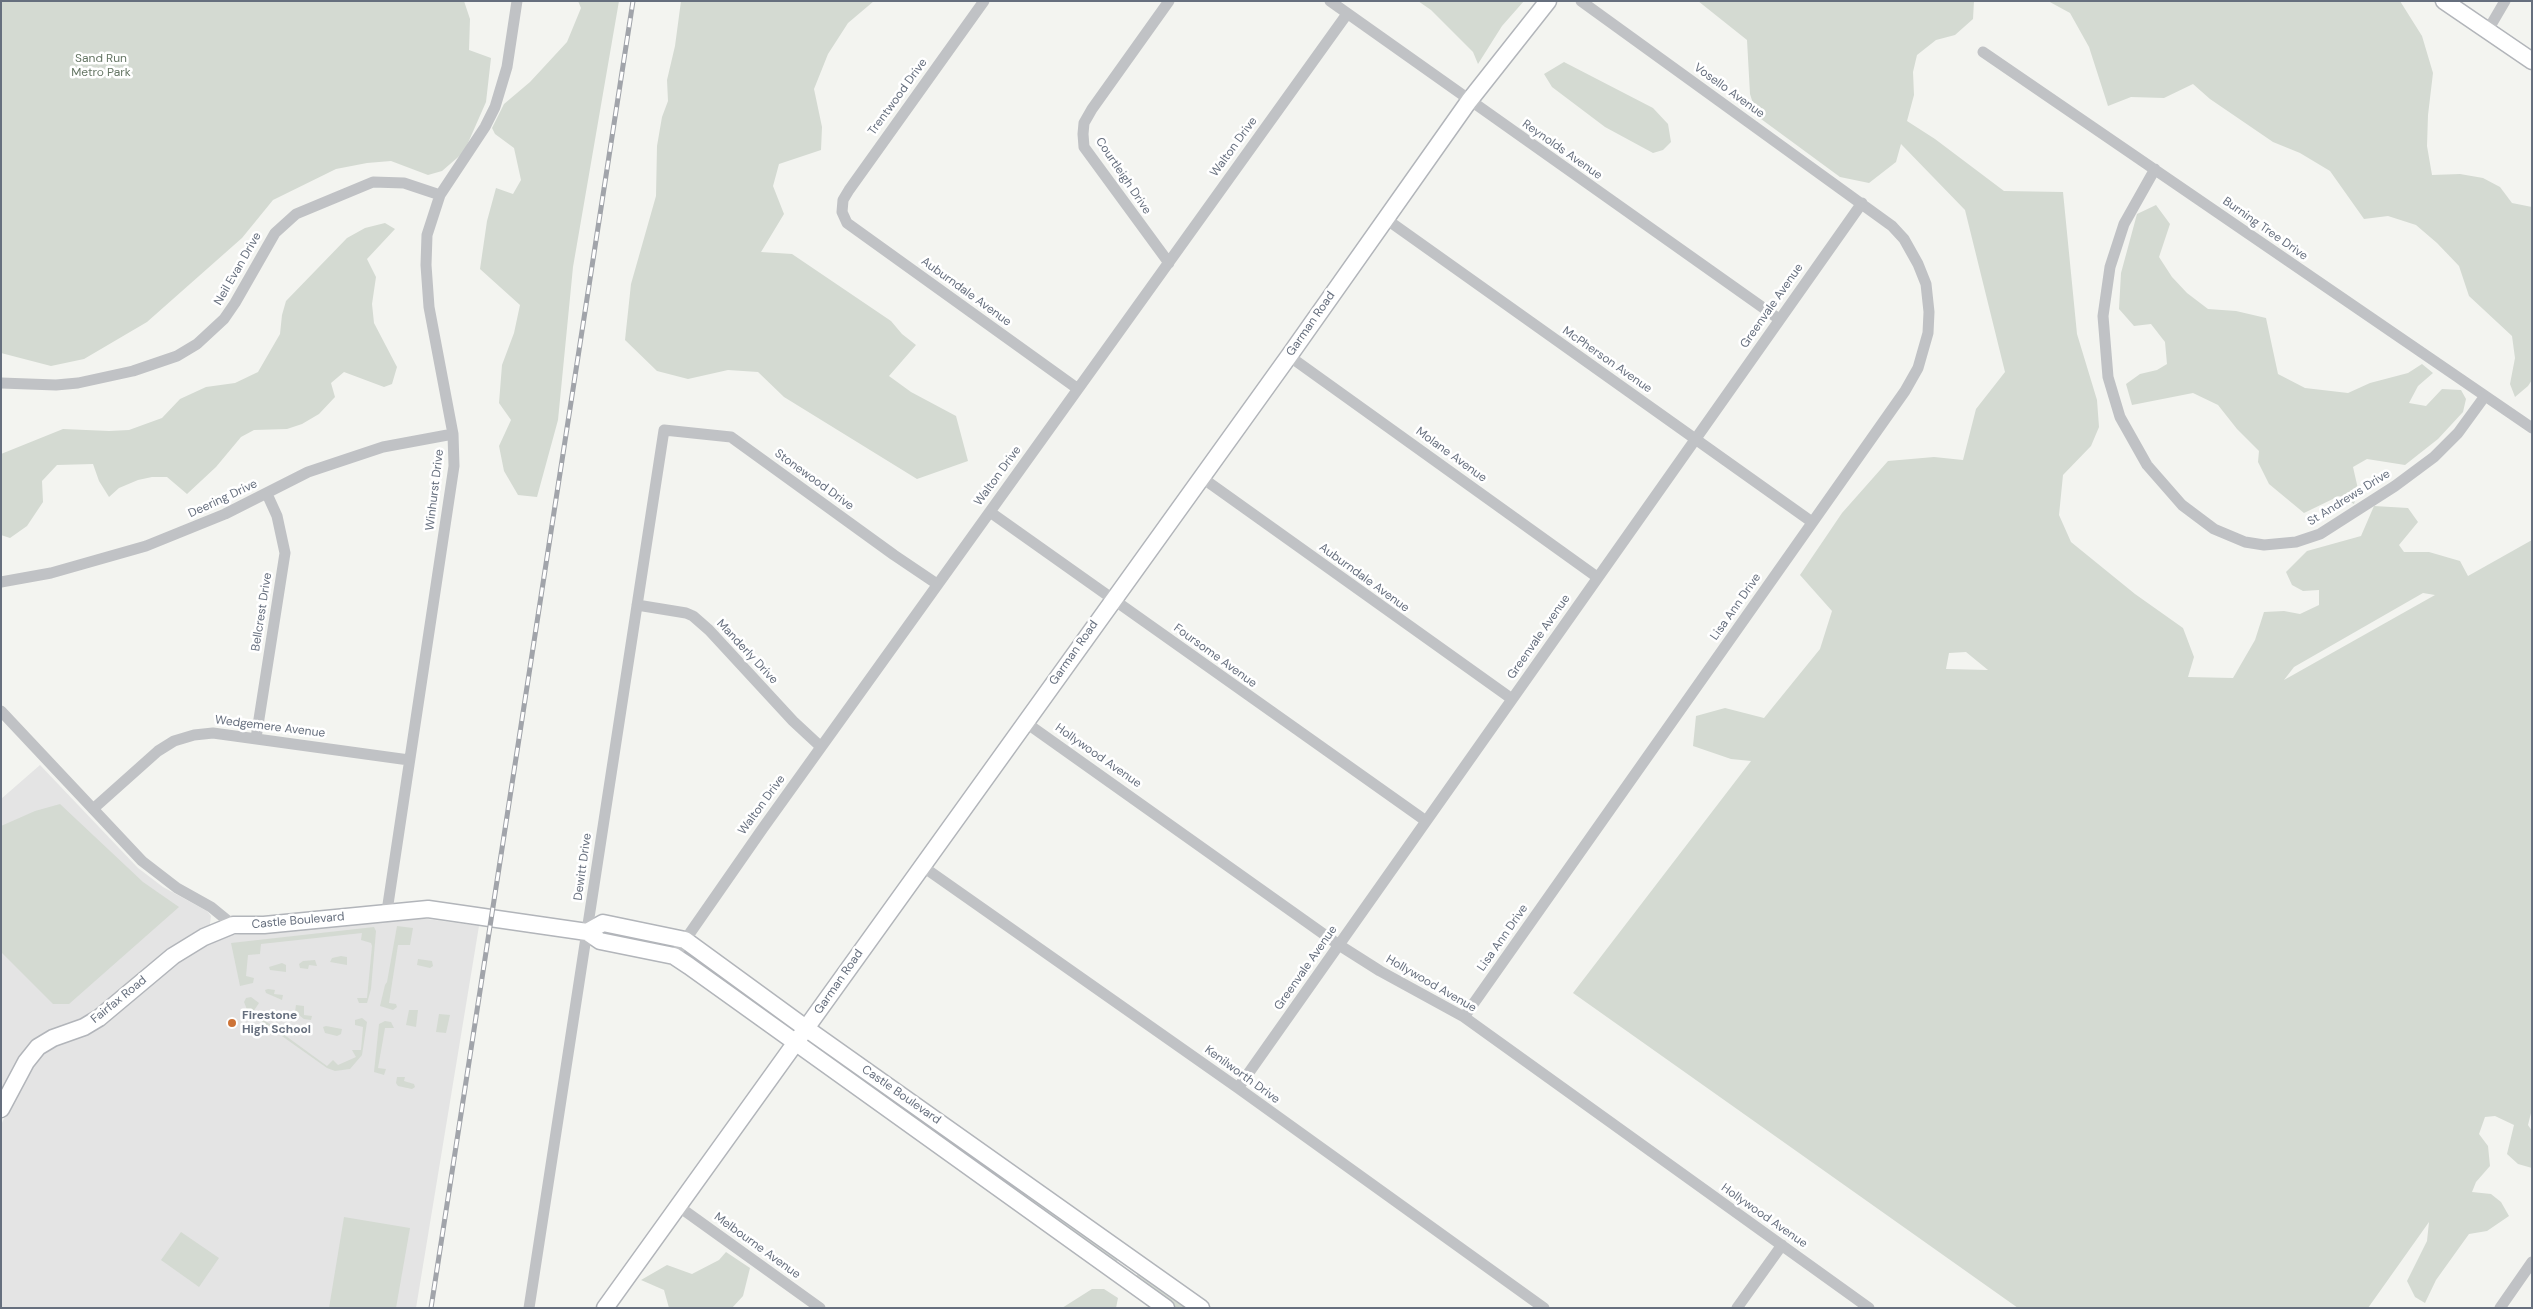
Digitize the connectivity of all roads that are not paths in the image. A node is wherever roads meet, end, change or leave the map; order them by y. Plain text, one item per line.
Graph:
1 (517, 1) edge
2 (984, 1) edge
3 (1169, 1) edge
4 (1330, 1) edge
5 (1548, 1) edge
6 (1581, 1) edge
7 (2444, 1) edge
8 (2505, 1) edge
9 (1347, 14) junction
10 (2488, 30) junction
11 (1983, 52) dead end
12 (2532, 61) edge
13 (1469, 102) junction
14 (2155, 169) junction
15 (440, 195) junction
16 (1862, 203) junction
17 (842, 212) joint
18 (1386, 219) junction
19 (1168, 263) junction
20 (1779, 319) junction
21 (1289, 356) junction
22 (1, 383) edge
23 (1078, 390) junction
24 (2486, 396) junction
25 (2532, 428) edge
26 (664, 430) joint
27 (453, 434) junction
28 (1695, 440) junction
29 (1201, 478) junction
30 (267, 494) junction
31 (990, 512) junction
32 (1812, 522) junction
33 (1597, 577) junction
34 (1, 582) edge
35 (937, 584) junction
36 (1113, 599) junction
37 (637, 604) junction
38 (1512, 699) junction
39 (1, 711) edge
40 (1025, 722) junction
41 (256, 738) junction
42 (821, 747) junction
43 (409, 760) junction
44 (93, 809) junction
45 (1426, 821) junction
46 (922, 866) junction
47 (387, 911) junction
48 (232, 925) junction
49 (587, 932) junction
50 (685, 940) junction
51 (1339, 945) junction
52 (674, 956) junction
53 (1464, 1017) junction
54 (807, 1029) junction
55 (796, 1043) junction
56 (1238, 1088) junction
57 (1, 1109) edge
58 (952, 1132) junction
59 (942, 1147) junction
60 (678, 1206) junction
61 (1782, 1245) junction
62 (1132, 1258) junction
63 (2532, 1262) edge
64 (1120, 1275) junction
65 (529, 1308) edge
66 (605, 1308) edge
67 (820, 1308) edge
68 (1166, 1308) edge
69 (1202, 1308) edge
70 (1544, 1308) edge
71 (1737, 1308) edge
72 (1869, 1308) edge
73 (2500, 1308) edge

1 - 15 street, Winhurst Drive
2 - 17 street, Trentwood Drive
3 - 19 street, Courtleigh Drive
4 - 9 street, Reynolds Avenue
5 - 13 street, Garman Road
6 - 16 street, Vosello Avenue
7 - 10 street
8 - 10 street
9 - 13 street, Reynolds Avenue
9 - 19 street, Walton Drive
10 - 12 street
11 - 14 street, Burning Tree Drive
13 - 18 street, Garman Road
13 - 20 street, Reynolds Avenue
14 - 24 street, Burning Tree Drive
14 - 24 street, St Andrews Drive
15 - 22 street, Neil Evan Drive
15 - 27 street, Winhurst Drive
16 - 20 street, Greenvale Avenue
16 - 32 street, Lisa Ann Drive
17 - 23 street, Auburndale Avenue
18 - 21 street, Garman Road
18 - 28 street, McPherson Avenue
19 - 23 street, Walton Drive
20 - 28 street, Greenvale Avenue
21 - 29 street, Garman Road
21 - 33 street, Molane Avenue
23 - 31 street, Walton Drive
24 - 25 street, Burning Tree Drive
26 - 35 street, Stonewood Drive
26 - 37 street, Dewitt Drive
27 - 30 street, Deering Drive
27 - 43 street, Winhurst Drive
28 - 32 street, McPherson Avenue
28 - 33 street, Greenvale Avenue
29 - 36 street, Garman Road
29 - 38 street, Auburndale Avenue
30 - 34 street, Deering Drive
30 - 41 street, Bellcrest Drive
31 - 35 street, Walton Drive
31 - 36 street, Foursome Avenue
32 - 53 street, Lisa Ann Drive
33 - 38 street, Greenvale Avenue
35 - 42 street, Walton Drive
36 - 40 street, Garman Road
36 - 45 street, Foursome Avenue
37 - 42 street, Manderly Drive
37 - 49 street, Dewitt Drive
38 - 45 street, Greenvale Avenue
39 - 44 street
40 - 46 street, Garman Road
40 - 51 street, Hollywood Avenue
41 - 43 street, Wedgemere Avenue
41 - 44 street, Wedgemere Avenue
42 - 50 street, Walton Drive
43 - 47 street, Winhurst Drive
44 - 48 street
45 - 51 street, Greenvale Avenue
46 - 54 street, Garman Road
46 - 56 street, Kenilworth Drive
47 - 48 street, Castle Boulevard
47 - 49 street, Castle Boulevard
48 - 57 street, Fairfax Road
49 - 50 street, Castle Boulevard
49 - 52 street, Castle Boulevard
49 - 65 street, Dewitt Drive
50 - 52 street, Walton Drive
50 - 54 street, Castle Boulevard
51 - 53 street, Hollywood Avenue
51 - 56 street, Greenvale Avenue
52 - 55 street, Castle Boulevard
53 - 61 street, Hollywood Avenue
54 - 55 street, Garman Road
54 - 58 street, Castle Boulevard
55 - 59 street, Castle Boulevard
55 - 60 street, Garman Road
56 - 70 street, Kenilworth Drive
58 - 59 street
58 - 62 street, Castle Boulevard
59 - 64 street, Castle Boulevard
60 - 66 street, Garman Road
60 - 67 street, Melbourne Avenue
61 - 71 street
61 - 72 street, Hollywood Avenue
62 - 64 street
62 - 69 street, Castle Boulevard
63 - 73 street
64 - 68 street, Castle Boulevard

